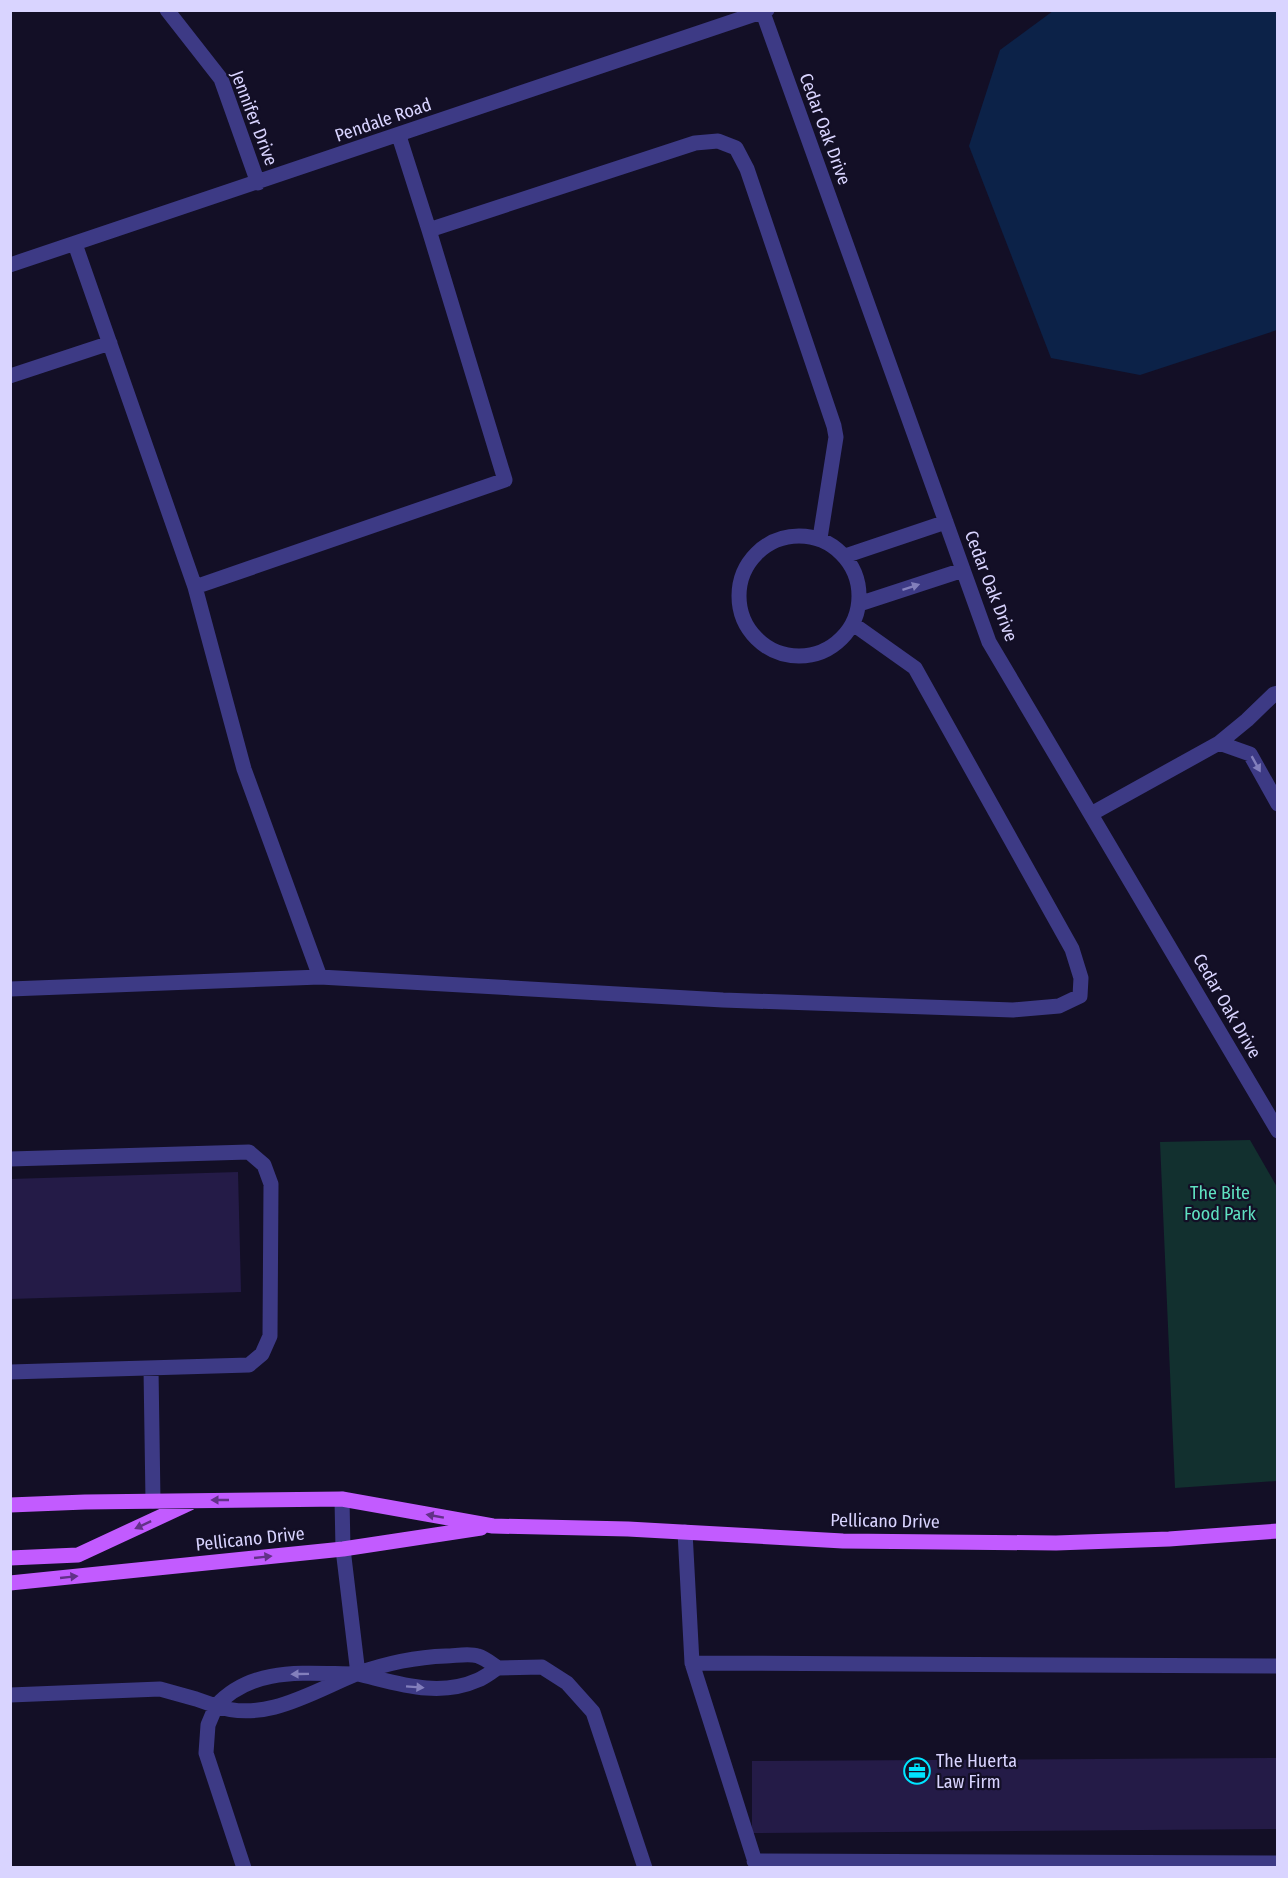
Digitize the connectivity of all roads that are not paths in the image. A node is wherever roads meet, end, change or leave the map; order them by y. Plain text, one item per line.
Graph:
1 (167, 10) edge
2 (764, 11) edge
3 (399, 136) junction
4 (258, 183) junction
5 (429, 230) junction
6 (75, 244) junction
7 (10, 265) edge
8 (110, 343) junction
9 (10, 376) edge
10 (946, 522) junction
11 (820, 538) junction
12 (845, 556) junction
13 (963, 570) junction
14 (195, 587) junction
15 (859, 604) junction
16 (853, 624) junction
17 (1278, 693) edge
18 (1219, 743) junction
19 (1278, 804) edge
20 (1091, 814) junction
21 (320, 977) junction
22 (10, 989) edge
23 (1278, 1131) edge
24 (10, 1159) edge
25 (151, 1369) junction
26 (10, 1372) edge
27 (342, 1499) junction
28 (153, 1501) junction
29 (196, 1501) junction
30 (10, 1505) edge
31 (493, 1526) junction
32 (1278, 1531) edge
33 (685, 1532) junction
34 (343, 1550) junction
35 (10, 1558) edge
36 (10, 1583) edge
37 (692, 1663) junction
38 (1278, 1666) edge
39 (498, 1668) junction
40 (358, 1674) junction
41 (10, 1695) edge
42 (216, 1706) junction
43 (1278, 1863) edge
44 (755, 1864) edge
45 (244, 1868) edge
46 (645, 1868) edge

1 - 4 street, Jennifer Drive
2 - 3 street, Pendale Road
2 - 10 street, Cedar Oak Drive
3 - 4 street, Pendale Road
3 - 5 street
4 - 6 street, Pendale Road
5 - 11 street
5 - 14 street
6 - 7 street, Pendale Road
6 - 8 street
8 - 9 street
8 - 14 street
10 - 12 street
10 - 13 street, Cedar Oak Drive
11 - 12 street
11 - 16 street
12 - 15 street
15 -> 13 street
13 - 20 street, Cedar Oak Drive
14 - 21 street
15 - 16 street
16 - 21 street
17 - 18 street
18 -> 19 street
18 - 20 street
20 - 23 street, Cedar Oak Drive
21 - 22 street
24 - 25 street
25 - 26 street
25 - 28 street
27 -> 29 main road, Pellicano Drive
31 -> 27 main road, Pellicano Drive
27 - 34 street
28 - 29 main road, Pellicano Drive
28 - 30 main road, Pellicano Drive
29 -> 35 main road
31 - 33 main road, Pellicano Drive
31 - 34 main road, Pellicano Drive
32 - 33 main road, Pellicano Drive
33 - 37 street
36 -> 34 main road, Pellicano Drive
34 - 40 street
37 - 38 street
37 - 44 street
39 - 40 street
40 -> 39 street
39 - 46 street
40 - 42 street
40 -> 42 street
41 - 42 street
42 - 45 street
43 - 44 street

